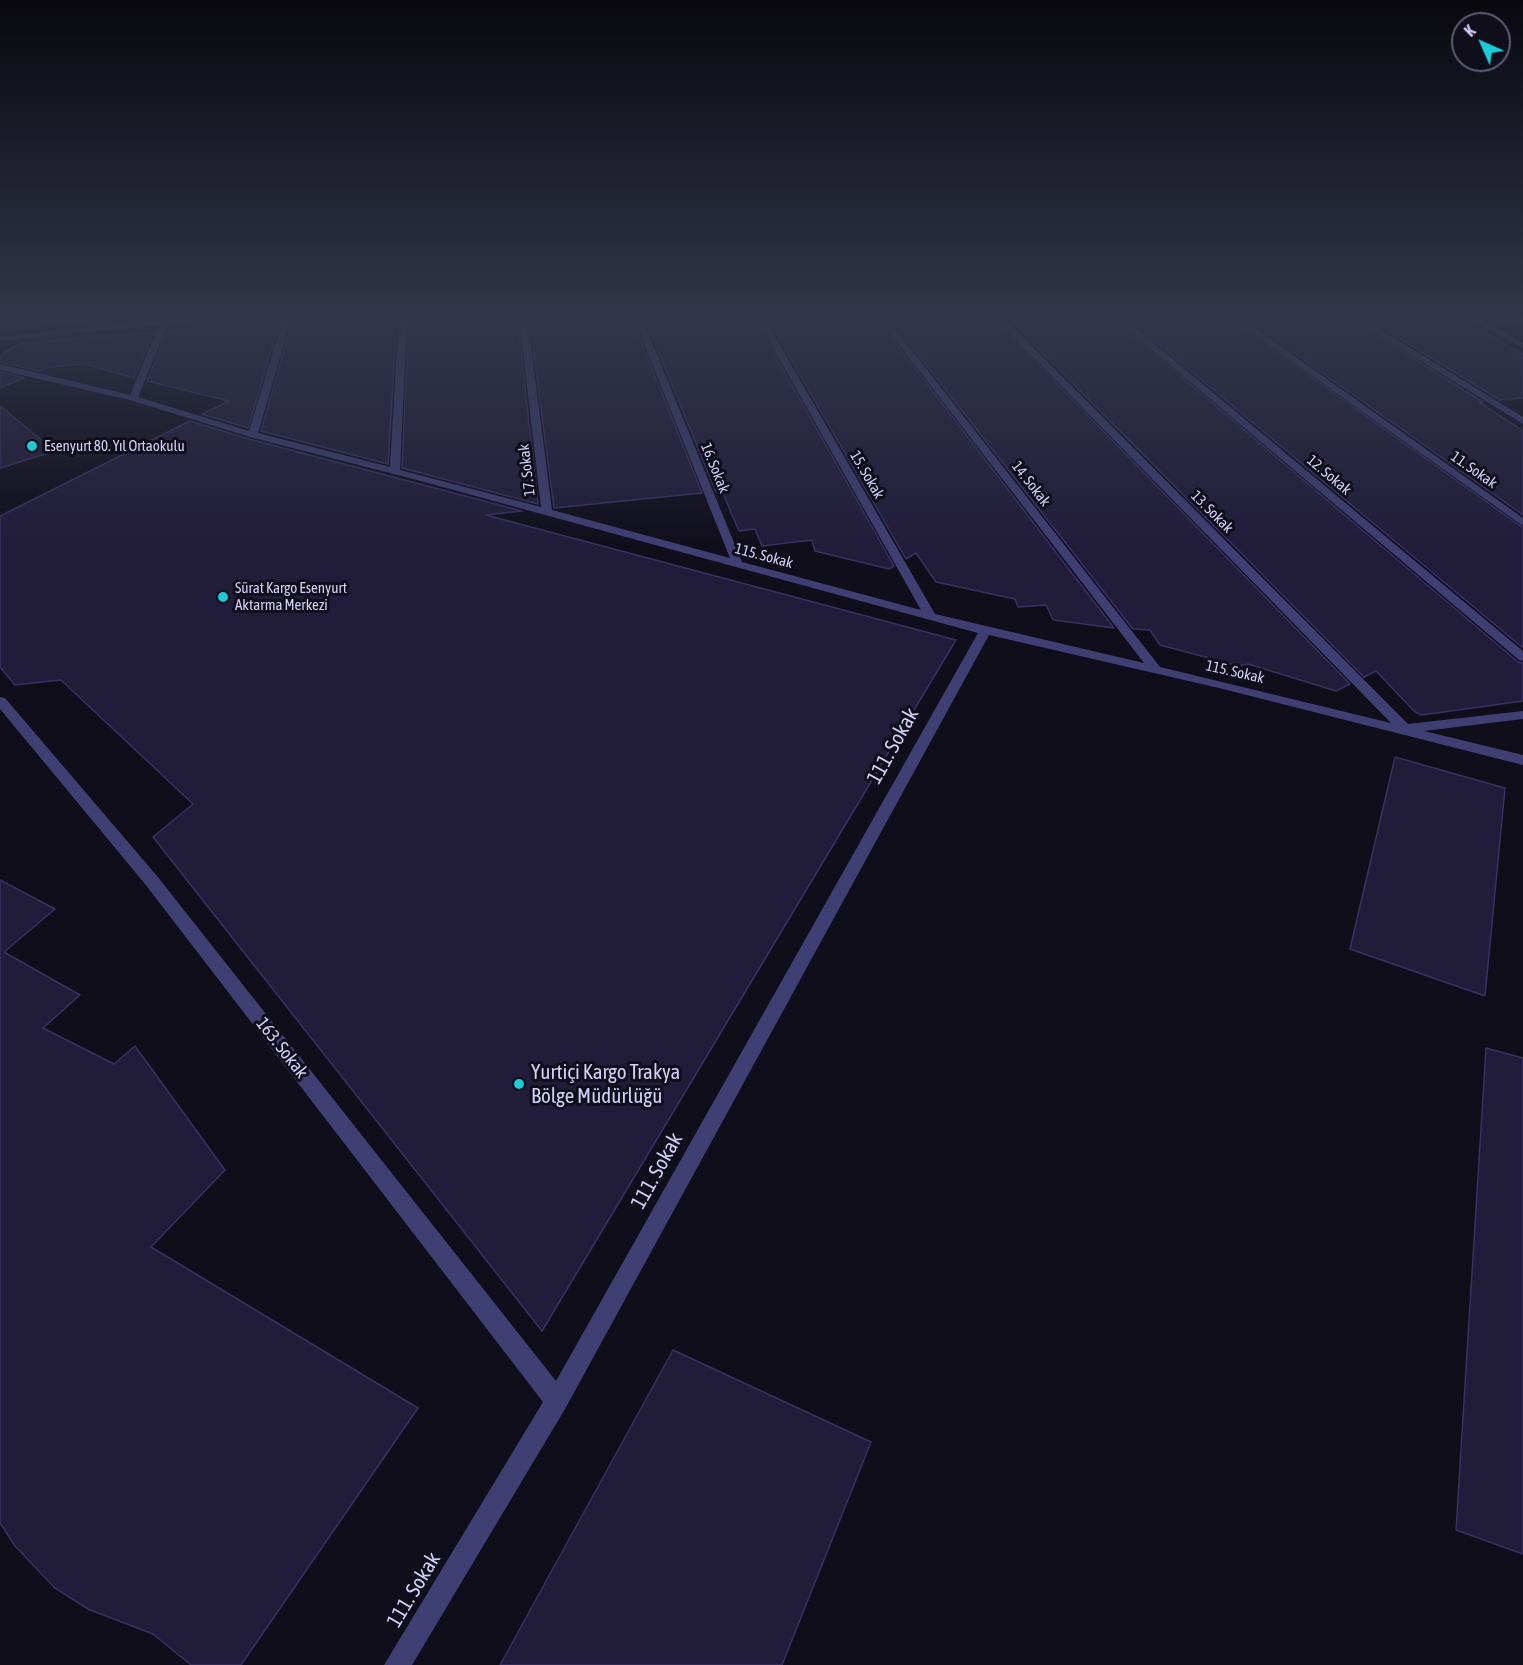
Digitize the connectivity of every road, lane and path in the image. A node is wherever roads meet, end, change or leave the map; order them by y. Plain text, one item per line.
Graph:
1 (115, 394) edge
2 (135, 394) edge
3 (265, 394) edge
4 (399, 394) edge
5 (534, 394) edge
6 (669, 394) edge
7 (803, 394) edge
8 (941, 394) edge
9 (1074, 394) edge
10 (1209, 394) edge
11 (1341, 394) edge
12 (1479, 394) edge
13 (133, 398) junction
14 (1523, 421) edge
15 (253, 435) junction
16 (395, 472) junction
17 (548, 512) junction
18 (1523, 523) edge
19 (738, 564) junction
20 (931, 617) junction
21 (985, 631) junction
22 (1523, 657) edge
23 (1157, 671) junction
24 (0, 701) edge
25 (1523, 715) edge
26 (1405, 729) junction
27 (1523, 760) edge
28 (557, 1401) junction
29 (397, 1665) edge

1 - 13 street, 115. Sokak
2 - 13 street
3 - 15 street
4 - 16 street
5 - 17 street, 17. Sokak
6 - 19 street, 16. Sokak
7 - 20 street, 15. Sokak
8 - 23 street, 14. Sokak
9 - 26 street, 13. Sokak
10 - 22 street, 12. Sokak
11 - 18 street, 11. Sokak
12 - 14 street
13 - 15 street, 115. Sokak
15 - 16 street, 115. Sokak
16 - 17 street, 115. Sokak
17 - 19 street, 115. Sokak
19 - 20 street, 115. Sokak
20 - 21 street, 115. Sokak
21 - 23 street, 115. Sokak
21 - 28 street, 111. Sokak
23 - 26 street, 115. Sokak
24 - 28 street, 163. Sokak
25 - 26 street
26 - 27 street, 115. Sokak
28 - 29 street, 111. Sokak

